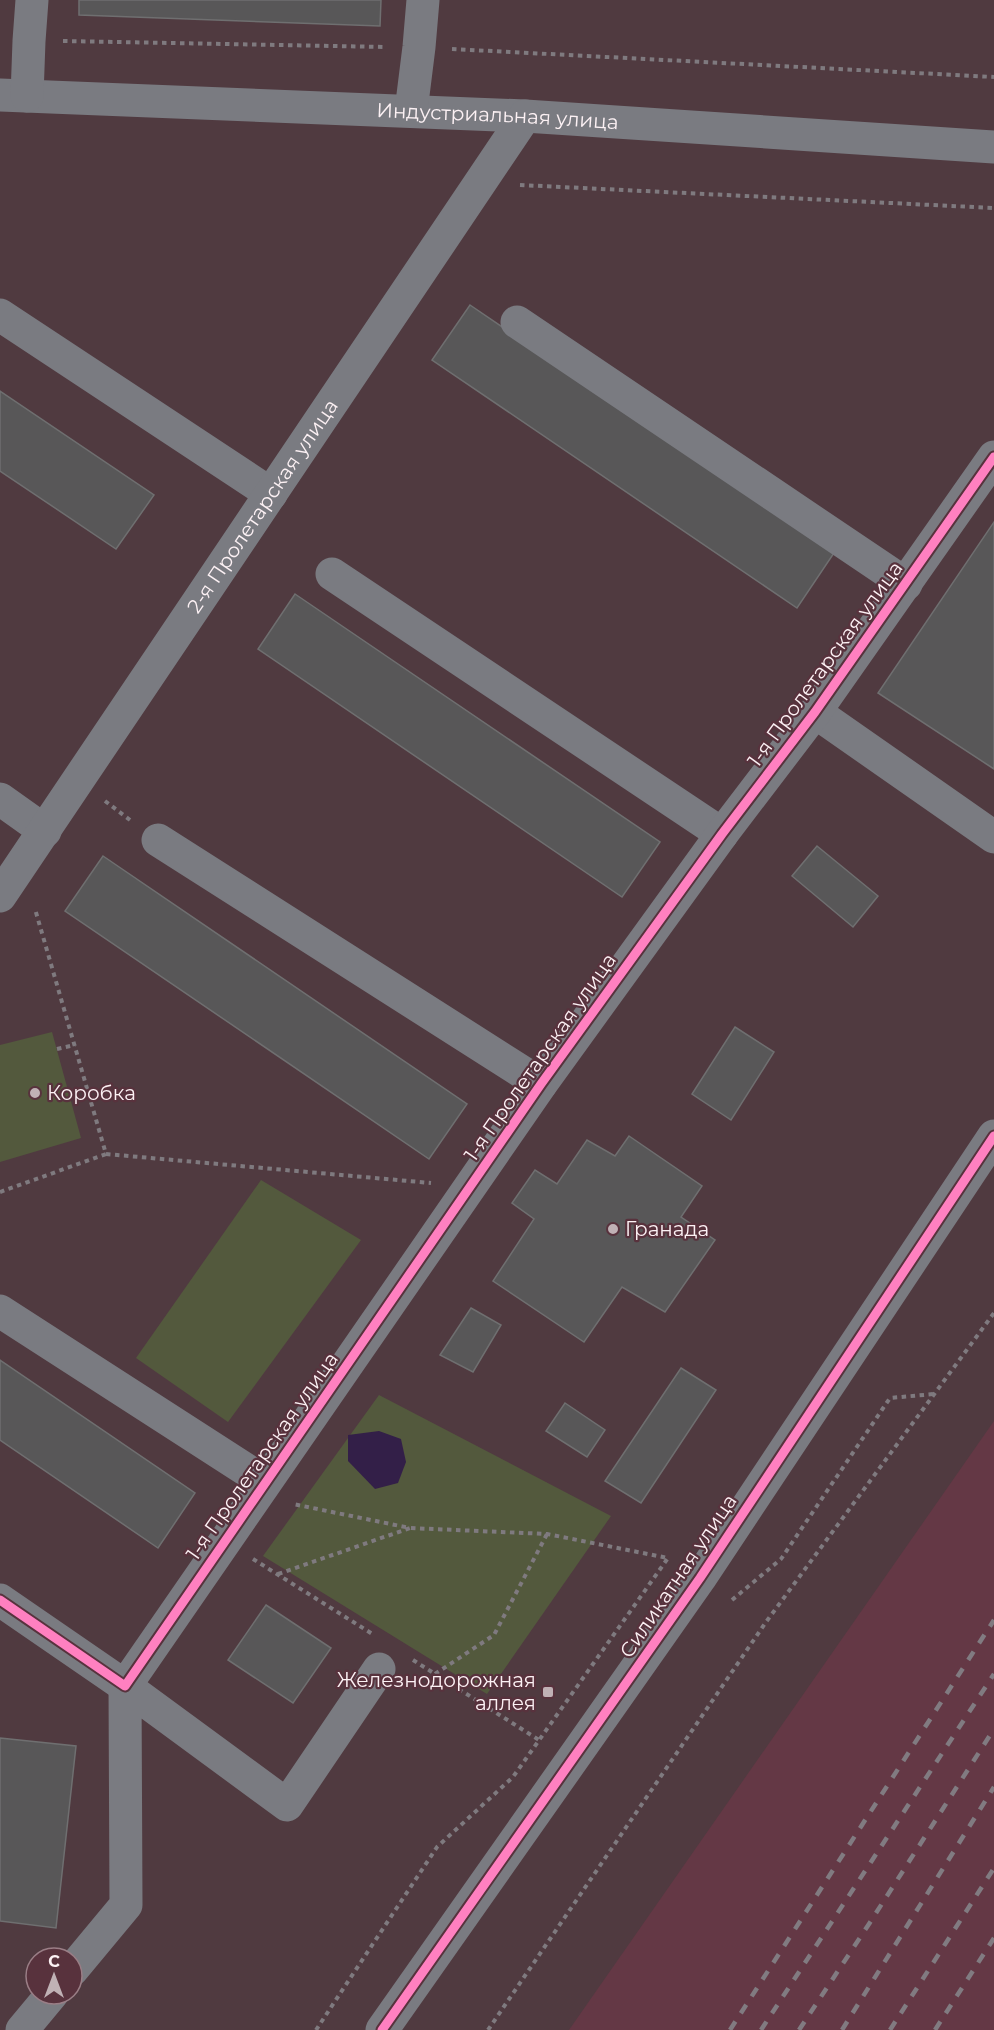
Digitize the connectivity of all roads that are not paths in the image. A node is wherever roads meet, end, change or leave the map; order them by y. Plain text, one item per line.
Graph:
1 (32, 0) edge
2 (423, 0) edge
3 (14, 96) edge
4 (411, 111) junction
5 (525, 116) junction
6 (994, 147) edge
7 (0, 315) edge
8 (517, 322) dead end
9 (994, 457) edge
10 (271, 494) junction
11 (332, 574) dead end
12 (906, 584) junction
13 (815, 712) junction
14 (0, 799) edge
15 (45, 831) junction
16 (722, 834) junction
17 (994, 837) edge
18 (158, 840) road end
19 (0, 896) edge
20 (541, 1084) junction
21 (994, 1136) edge
22 (0, 1311) edge
23 (260, 1489) junction
24 (4, 1613) edge
25 (379, 1669) dead end
26 (125, 1686) junction
27 (84, 1956) edge
28 (42, 2006) edge
29 (22, 2030) edge
30 (382, 2030) edge

1 - 3 street
2 - 4 street
3 - 4 street, Индустриальная улица
4 - 5 street, Индустриальная улица
5 - 6 street, Индустриальная улица
5 - 10 street, 2-я Пролетарская улица
7 - 10 street
8 - 12 street
9 - 12 street, 1-я Пролетарская улица
10 - 15 street, 2-я Пролетарская улица
11 - 16 street
12 - 13 street, 1-я Пролетарская улица
13 - 16 street, 1-я Пролетарская улица
13 - 17 street
14 - 15 street
15 - 19 street, 2-я Пролетарская улица
16 - 20 street, 1-я Пролетарская улица
18 - 20 street
20 - 23 street, 1-я Пролетарская улица
21 - 30 street, Силикатная улица
22 - 23 street
23 - 26 street, 1-я Пролетарская улица
24 - 26 street
25 - 26 street
26 - 27 street
28 - 29 street

